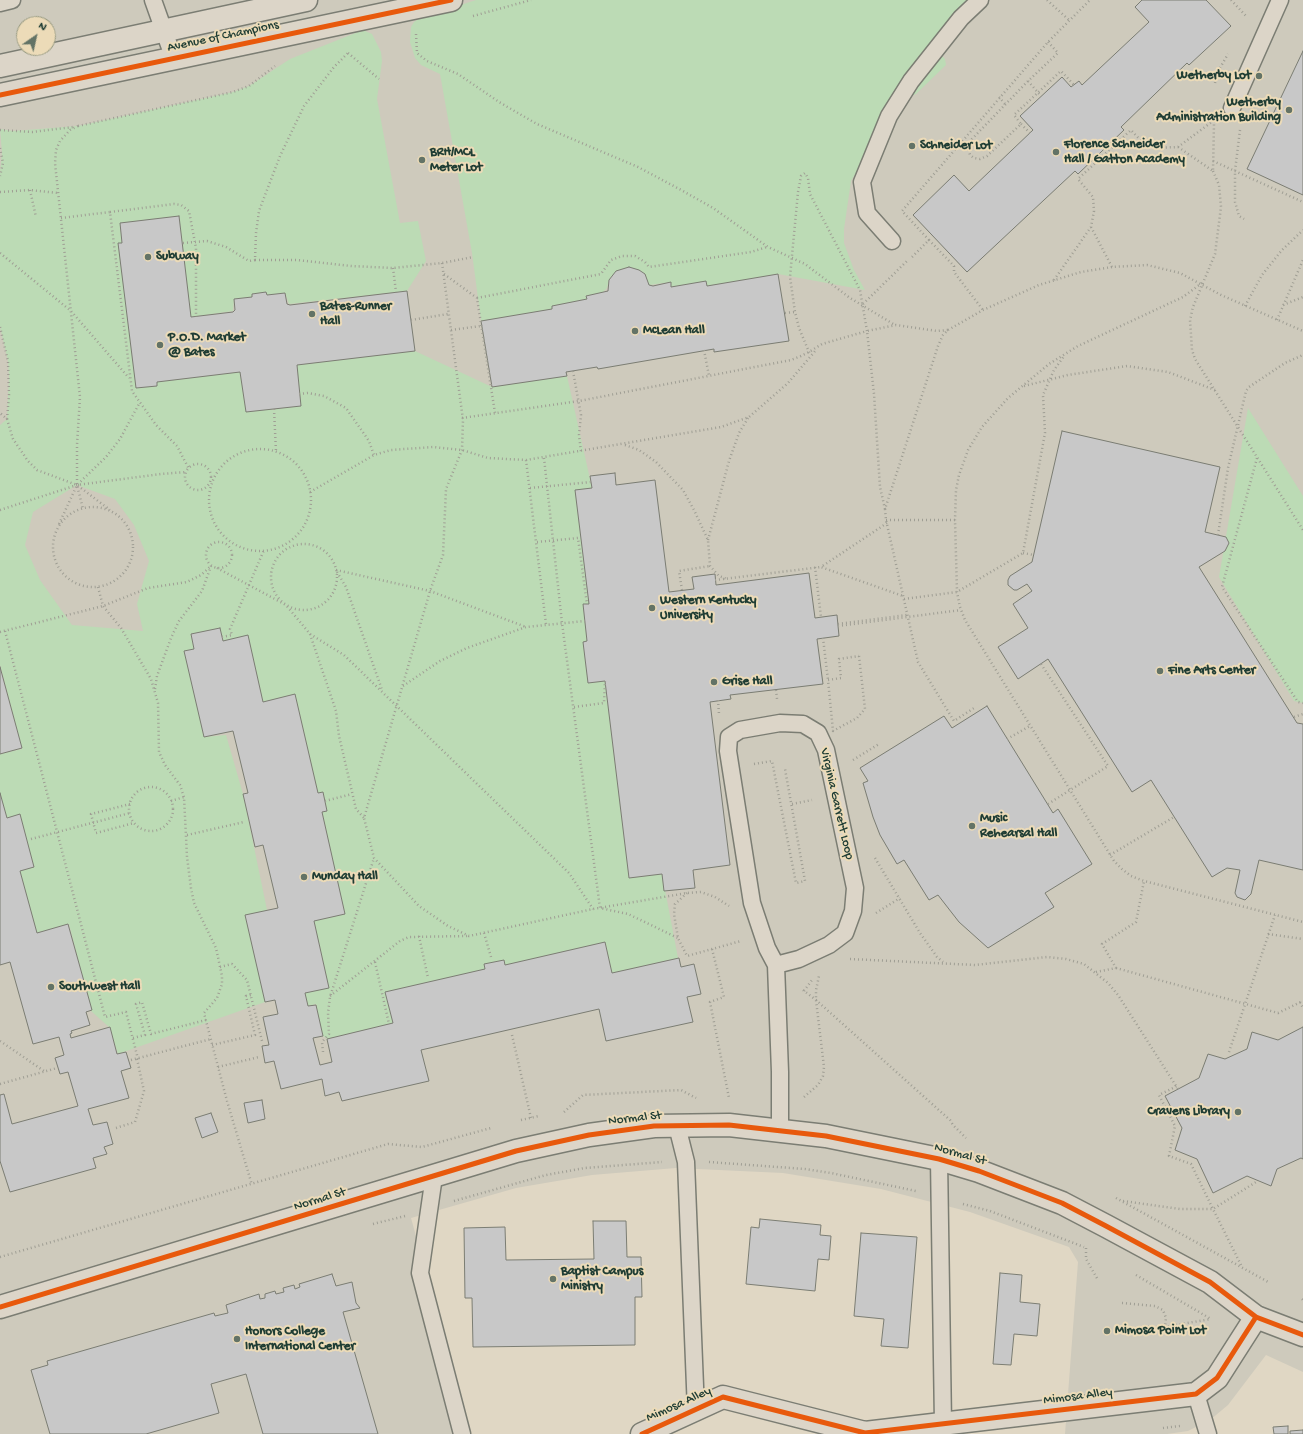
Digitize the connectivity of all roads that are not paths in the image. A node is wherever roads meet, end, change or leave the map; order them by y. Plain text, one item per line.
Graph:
1 (12, 0) edge
2 (153, 0) edge
3 (306, 0) edge
4 (451, 0) edge
5 (980, 0) edge
6 (1280, 0) edge
7 (0, 3) edge
8 (164, 31) junction
9 (174, 59) junction
10 (0, 66) edge
11 (0, 95) edge
12 (1232, 108) dead end
13 (892, 241) dead end
14 (776, 965) junction
15 (677, 1126) junction
16 (780, 1130) junction
17 (939, 1159) junction
18 (434, 1176) junction
19 (0, 1307) edge
20 (1256, 1317) junction
21 (1303, 1335) edge
22 (1196, 1394) junction
23 (696, 1411) junction
24 (943, 1424) junction
25 (866, 1433) edge
26 (462, 1434) edge
27 (642, 1434) edge
28 (1208, 1434) edge

1 - 7 lane
2 - 8 lane
3 - 8 street, Avenue of Champions
4 - 9 street, Avenue of Champions
5 - 13 lane
6 - 12 lane
8 - 9 lane
8 - 10 street, Avenue of Champions
9 - 11 street, Avenue of Champions
14 - 14 lane, Virginia Garrett Loop
14 - 16 lane, Virginia Garrett Loop
15 - 16 street, Normal St
15 - 18 street, Normal St
15 - 23 lane
16 - 17 street, Normal St
17 - 20 street, Normal St
17 - 24 lane
18 - 19 street, Normal St
18 - 26 lane
20 - 21 street, Normal St
20 - 22 street
22 - 24 street, Mimosa Alley
22 - 28 lane
23 - 25 street, Mimosa Alley
23 - 27 street, Mimosa Alley
24 - 25 street, Mimosa Alley

